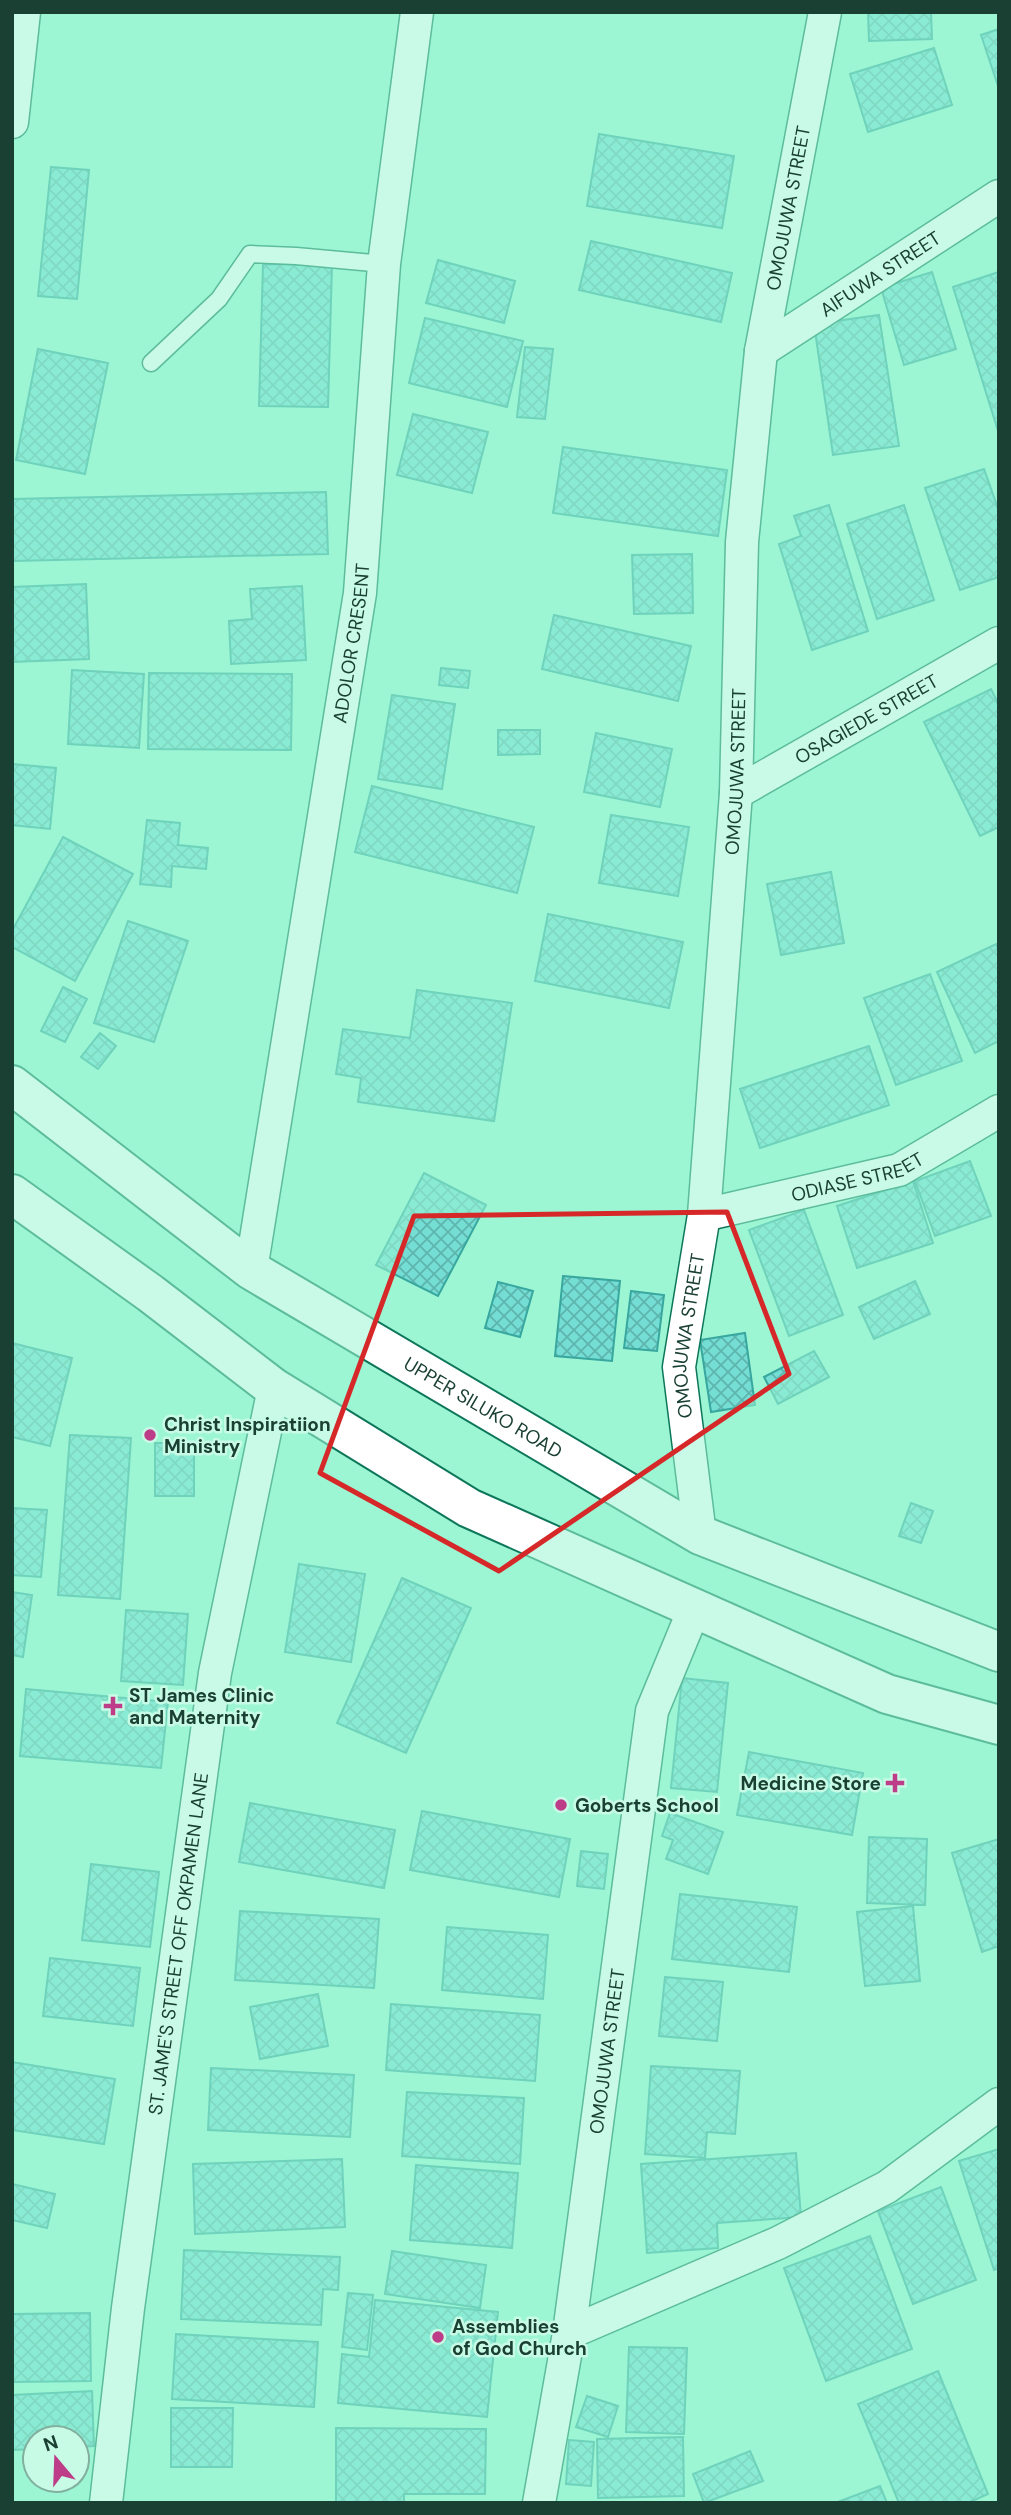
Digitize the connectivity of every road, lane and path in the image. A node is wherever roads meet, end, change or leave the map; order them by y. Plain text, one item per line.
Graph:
1 (24, 12) edge
2 (416, 12) edge
3 (825, 12) edge
4 (12, 122) edge
5 (999, 196) edge
6 (384, 264) junction
7 (761, 351) junction
8 (151, 363) dead end
9 (999, 643) edge
10 (736, 793) junction
11 (12, 1085) edge
12 (999, 1111) edge
13 (12, 1194) edge
14 (704, 1215) junction
15 (251, 1270) junction
16 (275, 1388) junction
17 (700, 1535) junction
18 (695, 1607) junction
19 (999, 1652) edge
20 (999, 1725) edge
21 (999, 2104) edge
22 (569, 2333) junction
23 (106, 2503) edge
24 (539, 2503) edge

1 - 4 street
2 - 6 street, ADOLOR CRESENT
3 - 7 street, OMOJUWA STREET
5 - 7 street, AIFUWA STREET
6 - 8 lane
6 - 15 street, ADOLOR CRESENT
7 - 10 street, OMOJUWA STREET
9 - 10 street, OSAGIEDE STREET
10 - 14 street, OMOJUWA STREET
11 - 15 main road, UPPER SILUKO ROAD
12 - 14 street, ODIASE STREET
13 - 16 main road
14 - 17 street, OMOJUWA STREET
15 - 17 main road, UPPER SILUKO ROAD
16 - 18 main road
16 - 23 street, ST. JAME'S STREET OFF OKPAMEN LANE
17 - 19 main road, UPPER SILUKO ROAD
18 - 20 main road
18 - 22 street, OMOJUWA STREET
21 - 22 street
22 - 24 street, OMOJUWA STREET

